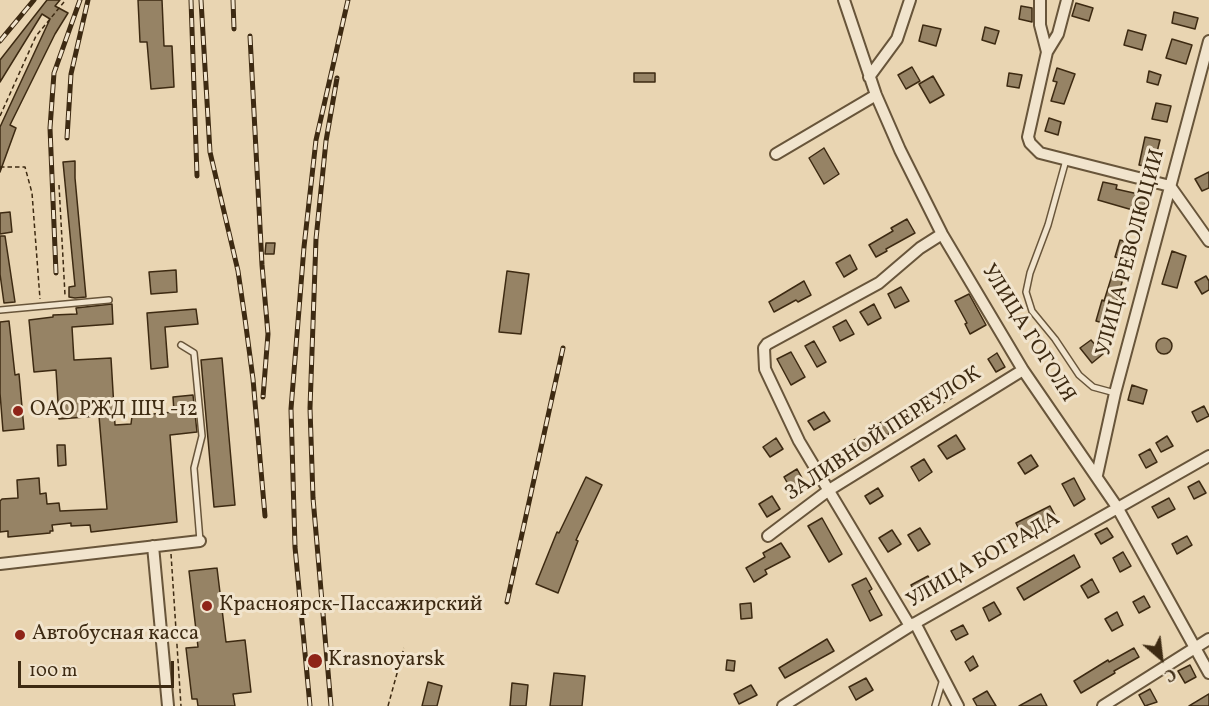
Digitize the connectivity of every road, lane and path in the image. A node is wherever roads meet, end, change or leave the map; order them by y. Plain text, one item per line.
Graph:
1 (844, 0) edge
2 (910, 0) edge
3 (1040, 0) edge
4 (1067, 0) edge
5 (64, 2) dead end
6 (1209, 41) edge
7 (1047, 52) junction
8 (1209, 76) edge
9 (869, 77) junction
10 (1197, 83) junction
11 (876, 95) junction
12 (0, 116) edge
13 (776, 154) dead end
14 (1066, 160) junction
15 (0, 167) edge
16 (59, 185) dead end
17 (1170, 186) junction
18 (942, 234) junction
19 (1209, 241) edge
20 (109, 300) dead end
21 (66, 304) junction
22 (40, 306) junction
23 (0, 310) edge
24 (181, 345) dead end
25 (1023, 370) junction
26 (1115, 393) junction
27 (1209, 456) edge
28 (1097, 475) junction
29 (829, 490) junction
30 (1117, 507) junction
31 (768, 536) dead end
32 (200, 541) joint
33 (170, 544) junction
34 (153, 546) junction
35 (0, 564) edge
36 (912, 625) junction
37 (1209, 639) edge
38 (404, 648) dead end
39 (1194, 648) junction
40 (1209, 673) edge
41 (943, 679) junction
42 (168, 706) edge
43 (182, 706) edge
44 (388, 706) edge
45 (783, 706) edge
46 (935, 706) edge
47 (958, 706) edge
48 (1103, 706) edge

1 - 9 street, УЛИЦА ГОГОЛЯ
2 - 9 street
3 - 7 street
4 - 7 street
5 - 12 path
6 - 10 street, УЛИЦА РЕВОЛЮЦИИ
7 - 14 street
8 - 10 street
9 - 11 street, УЛИЦА ГОГОЛЯ
10 - 17 street, УЛИЦА РЕВОЛЮЦИИ
11 - 13 street
11 - 18 street, УЛИЦА ГОГОЛЯ
14 - 17 street
14 - 26 lane
15 - 22 path
16 - 21 path
17 - 19 street
17 - 26 street, УЛИЦА РЕВОЛЮЦИИ
18 - 25 street, УЛИЦА ГОГОЛЯ
18 - 29 street
20 - 21 lane
21 - 22 lane
22 - 23 lane
24 - 32 lane
25 - 28 street, УЛИЦА ГОГОЛЯ
25 - 29 street, ЗАЛИВНОЙ ПЕРЕУЛОК
26 - 28 street, УЛИЦА РЕВОЛЮЦИИ
27 - 30 street, УЛИЦА БОГРАДА
28 - 30 street, УЛИЦА ГОГОЛЯ
29 - 31 street, ЗАЛИВНОЙ ПЕРЕУЛОК
29 - 36 street
30 - 36 street, УЛИЦА БОГРАДА
30 - 39 street, УЛИЦА ГОГОЛЯ
32 - 33 street
33 - 34 street
33 - 43 path
34 - 35 street
34 - 42 street
36 - 41 street
36 - 45 street, УЛИЦА БОГРАДА
37 - 39 street
38 - 44 path
39 - 40 street, УЛИЦА ГОГОЛЯ
39 - 48 street
41 - 46 lane
41 - 47 street

